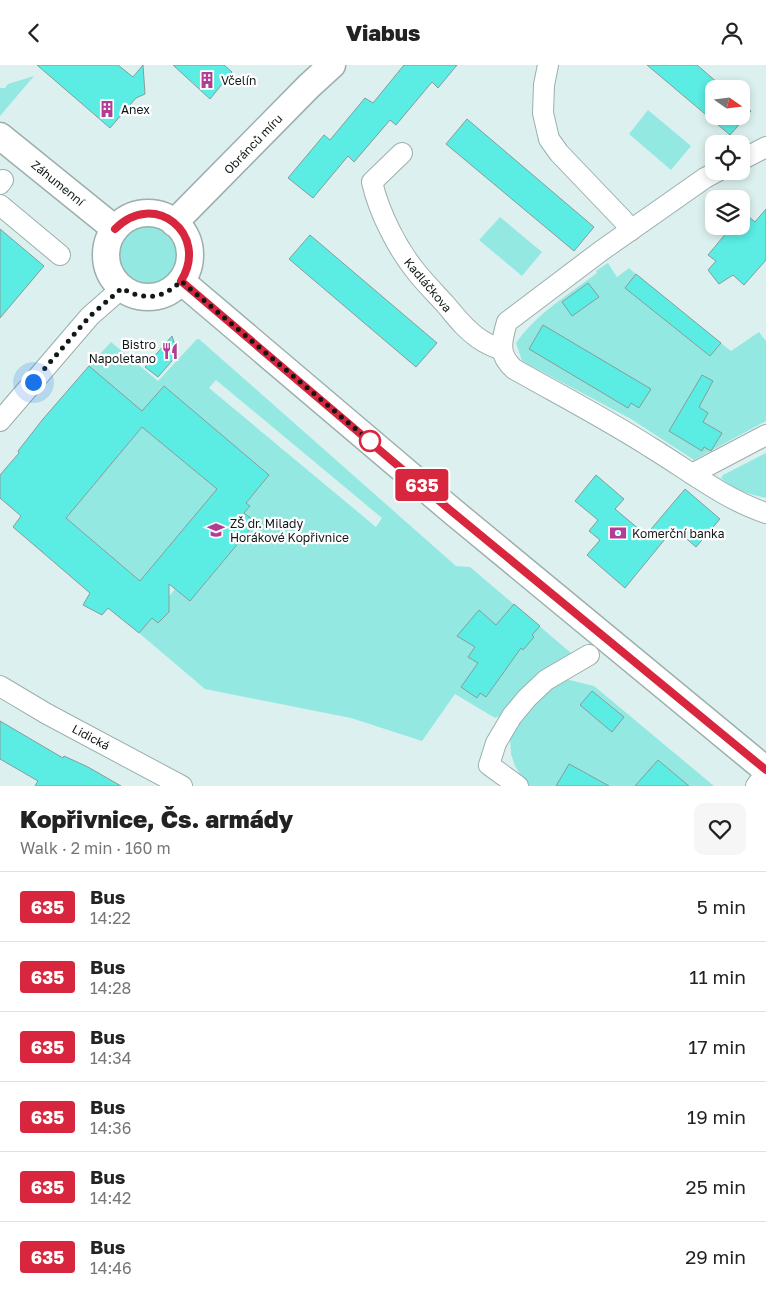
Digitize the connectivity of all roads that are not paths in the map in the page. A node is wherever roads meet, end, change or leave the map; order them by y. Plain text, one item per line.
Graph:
1 (332, 65) edge
2 (548, 65) edge
3 (0, 136) edge
4 (766, 147) edge
5 (402, 153) dead end
6 (750, 155) edge
7 (705, 178) edge
8 (0, 205) edge
9 (174, 223) junction
10 (115, 229) junction
11 (630, 231) junction
12 (60, 255) dead end
13 (181, 281) junction
14 (122, 288) junction
15 (502, 351) junction
16 (0, 421) edge
17 (766, 435) edge
18 (692, 474) junction
19 (766, 513) edge
20 (590, 655) dead end
21 (0, 686) edge
22 (766, 771) edge
23 (182, 786) edge
24 (518, 786) edge
25 (756, 786) edge

1 - 9 main road, Obránců míru
2 - 11 street
3 - 10 main road, Záhumenní
4 - 6 street
5 - 15 street, Kadláčkova
7 - 11 street
8 - 12 street
9 - 10 main road
9 - 13 main road
10 - 14 main road
11 - 15 street
13 - 14 main road
13 - 22 main road
14 - 16 street
15 - 18 street, Kadláčkova
17 - 18 street
18 - 19 street, Kadláčkova
20 - 24 street
21 - 23 street, Lidická
22 - 25 street

